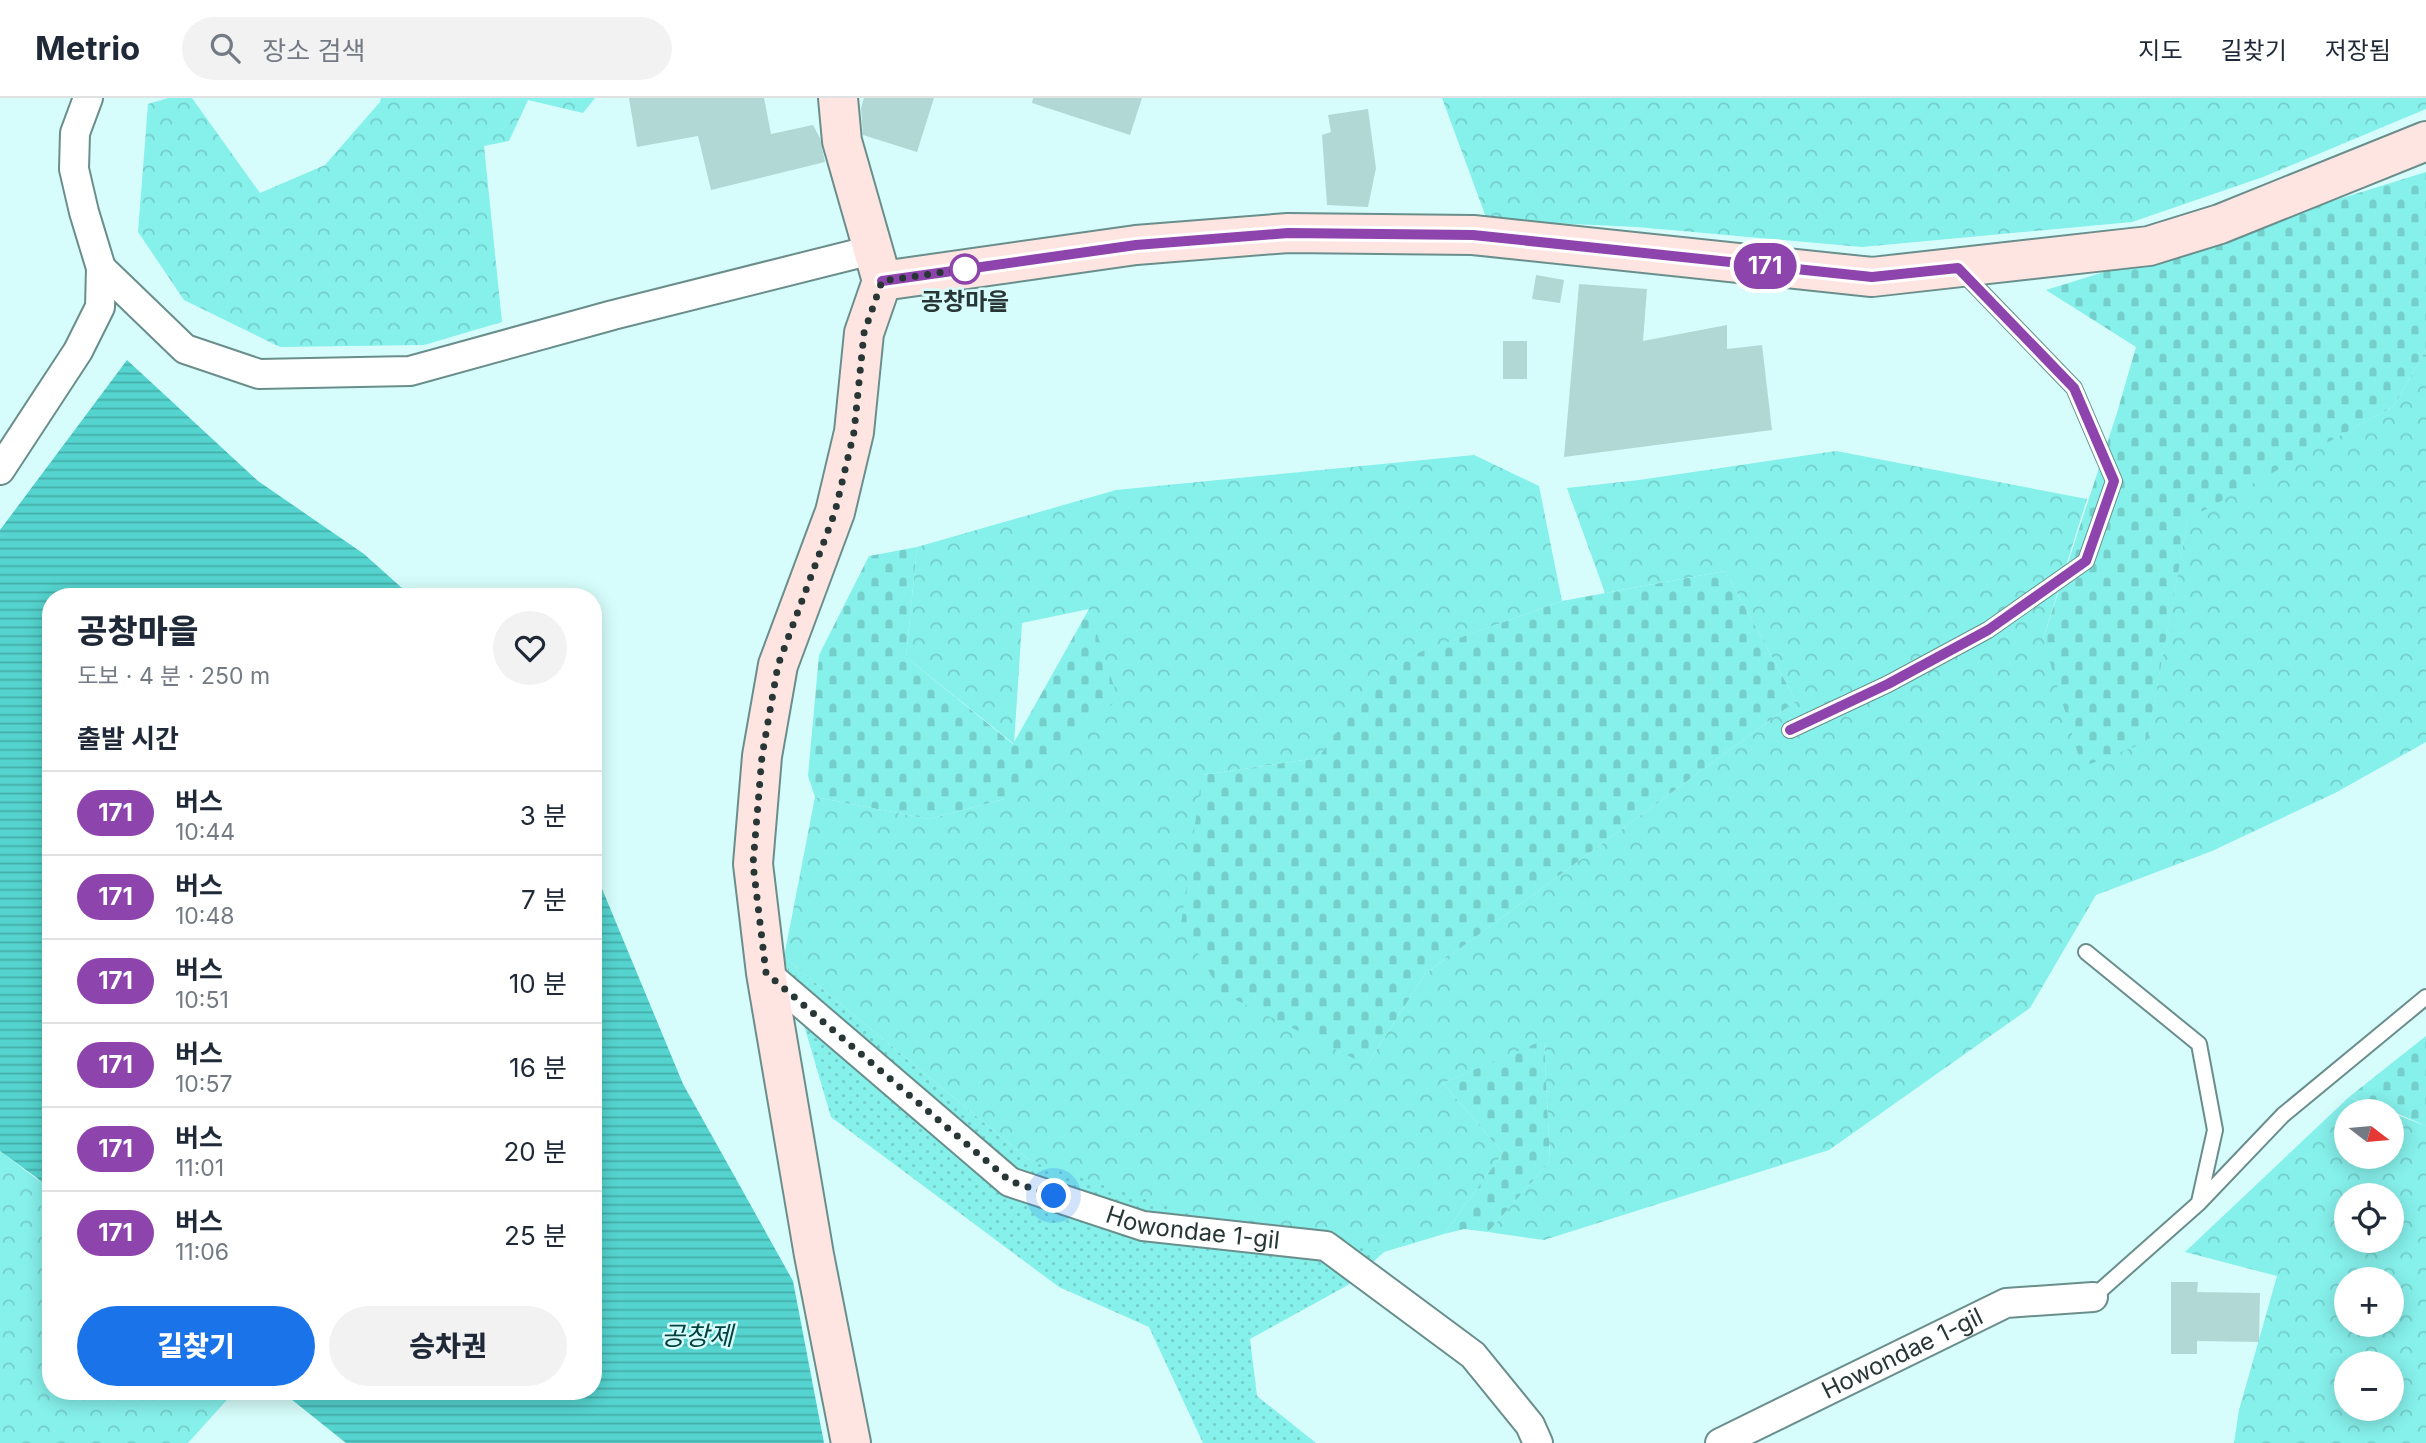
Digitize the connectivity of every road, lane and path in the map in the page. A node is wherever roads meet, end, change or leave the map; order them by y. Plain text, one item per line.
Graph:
1 (88, 98) edge
2 (838, 98) edge
3 (2426, 141) edge
4 (877, 265) junction
5 (102, 268) junction
6 (1958, 268) junction
7 (0, 470) edge
8 (1790, 730) dead end
9 (2086, 952) dead end
10 (766, 973) junction
11 (2426, 997) edge
12 (2199, 1203) junction
13 (2093, 1297) joint
14 (851, 1443) edge
15 (1538, 1443) edge
16 (1720, 1443) edge

1 - 5 street
2 - 4 street
3 - 6 street
4 - 5 street
4 - 6 street
4 - 10 street
5 - 7 street
6 - 8 lane
9 - 12 lane
10 - 14 street
10 - 15 street, Howondae 1-gil
11 - 12 lane
12 - 13 lane
13 - 16 street, Howondae 1-gil

